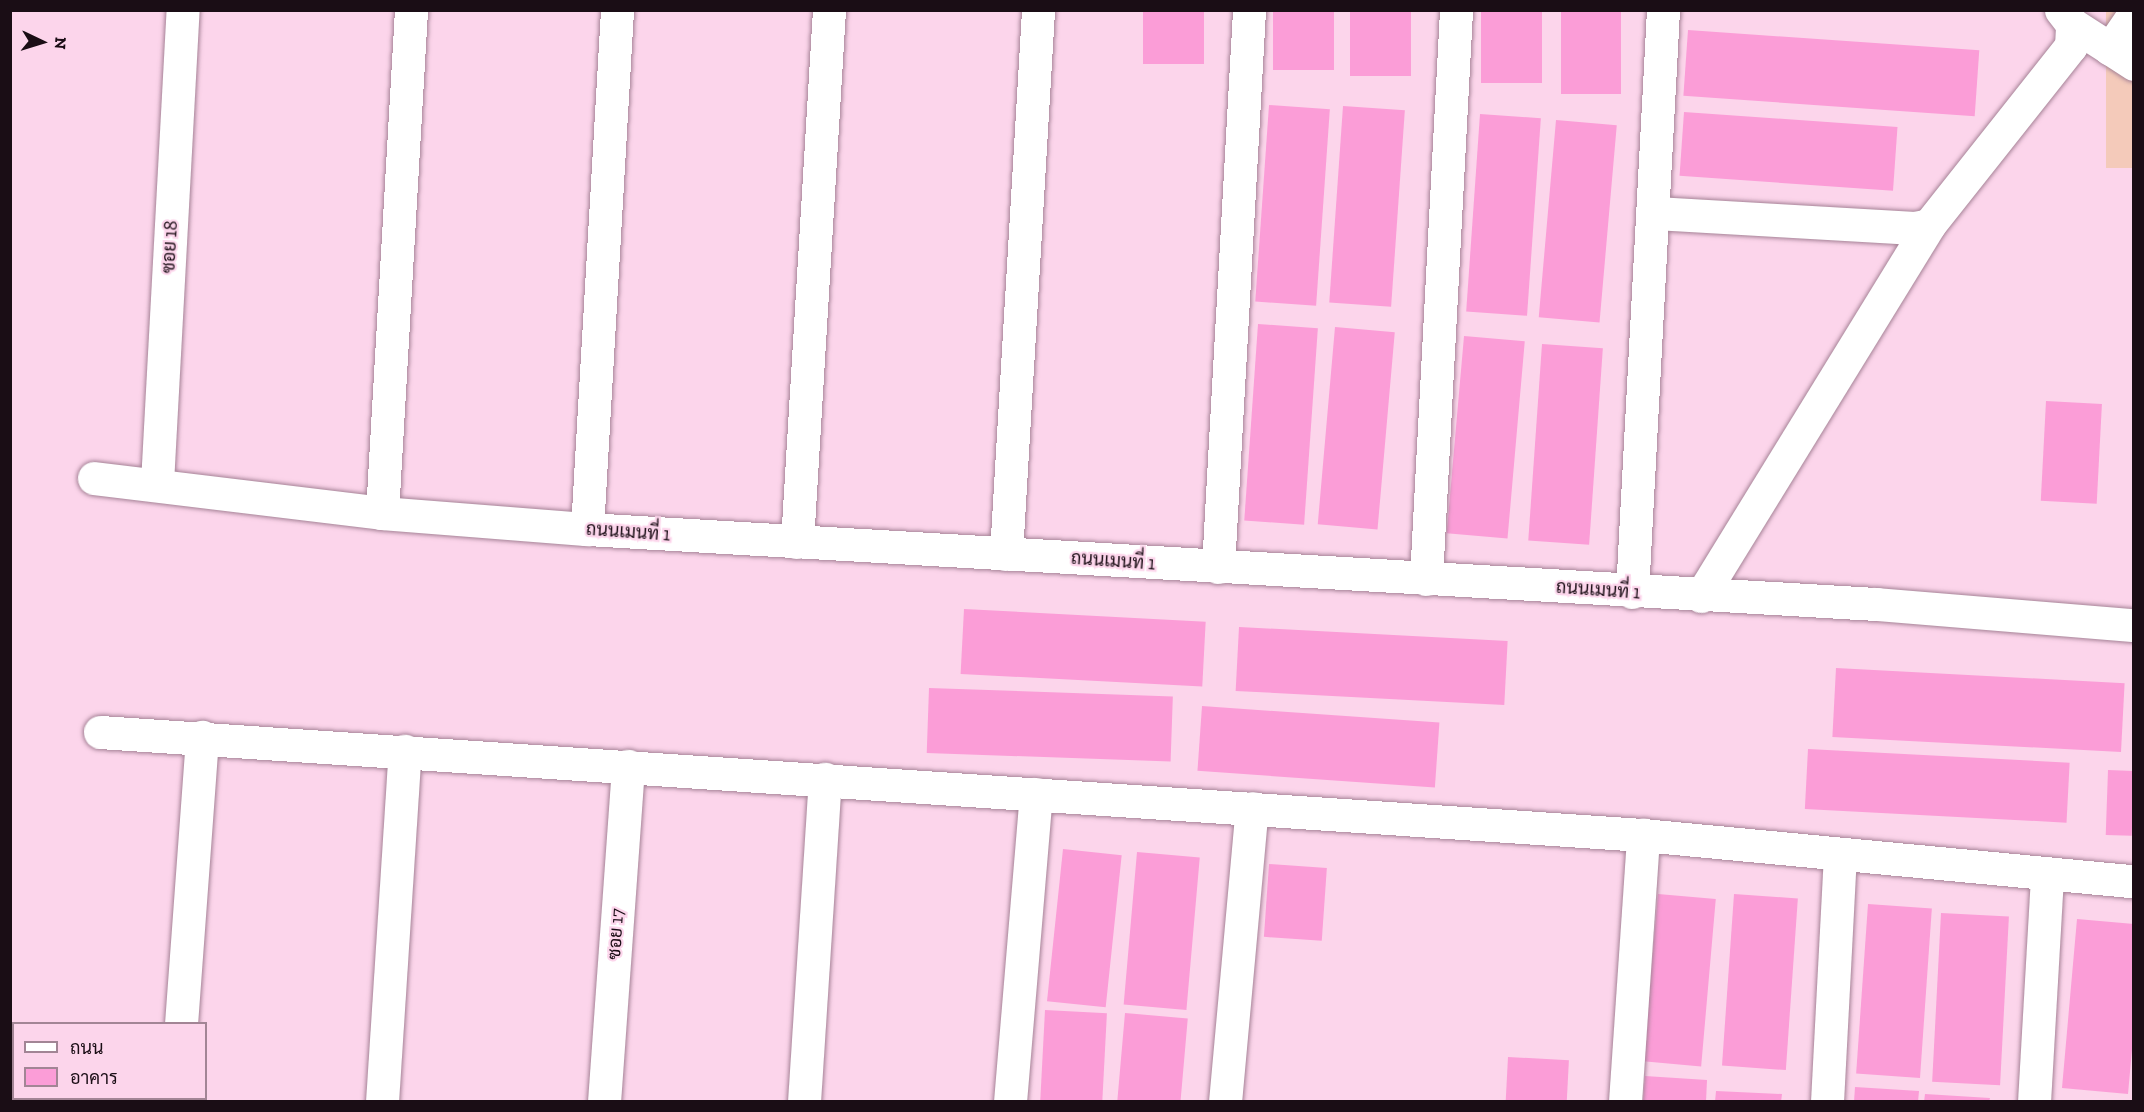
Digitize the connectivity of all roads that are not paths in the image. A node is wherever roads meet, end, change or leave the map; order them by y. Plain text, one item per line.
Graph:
1 (183, 10) edge
2 (411, 10) edge
3 (617, 10) edge
4 (828, 10) edge
5 (1038, 10) edge
6 (1249, 10) edge
7 (1456, 10) edge
8 (1663, 10) edge
9 (2133, 14) edge
10 (2067, 17) edge
11 (2122, 56) edge
12 (1655, 213) junction
13 (1929, 225) junction
14 (94, 478) dead end
15 (157, 483) junction
16 (382, 513) junction
17 (587, 529) junction
18 (797, 542) junction
19 (1006, 554) junction
20 (1218, 567) junction
21 (1426, 579) junction
22 (1632, 592) junction
23 (1701, 596) junction
24 (2133, 625) edge
25 (100, 732) dead end
26 (202, 737) junction
27 (405, 751) junction
28 (628, 766) junction
29 (825, 779) junction
30 (1036, 794) junction
31 (1252, 808) junction
32 (1643, 835) junction
33 (1840, 856) junction
34 (2047, 875) junction
35 (2133, 881) edge
36 (181, 1022) edge
37 (382, 1101) edge
38 (604, 1101) edge
39 (804, 1101) edge
40 (1010, 1101) edge
41 (1225, 1101) edge
42 (1625, 1101) edge
43 (1827, 1101) edge
44 (2034, 1101) edge

1 - 15 street, ซอย 18
2 - 16 street
3 - 17 street
4 - 18 street
5 - 19 street
6 - 20 street
7 - 21 street
8 - 12 street
9 - 11 street
10 - 11 street
10 - 13 street
12 - 13 street
12 - 22 street
13 - 23 street
14 - 15 street, ถนนเมนที่ 1
15 - 16 street, ถนนเมนที่ 1
16 - 17 street, ถนนเมนที่ 1
17 - 18 street, ถนนเมนที่ 1
18 - 19 street, ถนนเมนที่ 1
19 - 20 street, ถนนเมนที่ 1
20 - 21 street, ถนนเมนที่ 1
21 - 22 street, ถนนเมนที่ 1
22 - 23 street, ถนนเมนที่ 1
23 - 24 street, ถนนเมนที่ 1
25 - 26 street
26 - 27 street
26 - 36 street
27 - 28 street
27 - 37 street
28 - 29 street
28 - 38 street, ซอย 17
29 - 30 street
29 - 39 street
30 - 31 street
30 - 40 street
31 - 32 street
31 - 41 street
32 - 33 street
32 - 42 street
33 - 34 street
33 - 43 street
34 - 35 street
34 - 44 street

